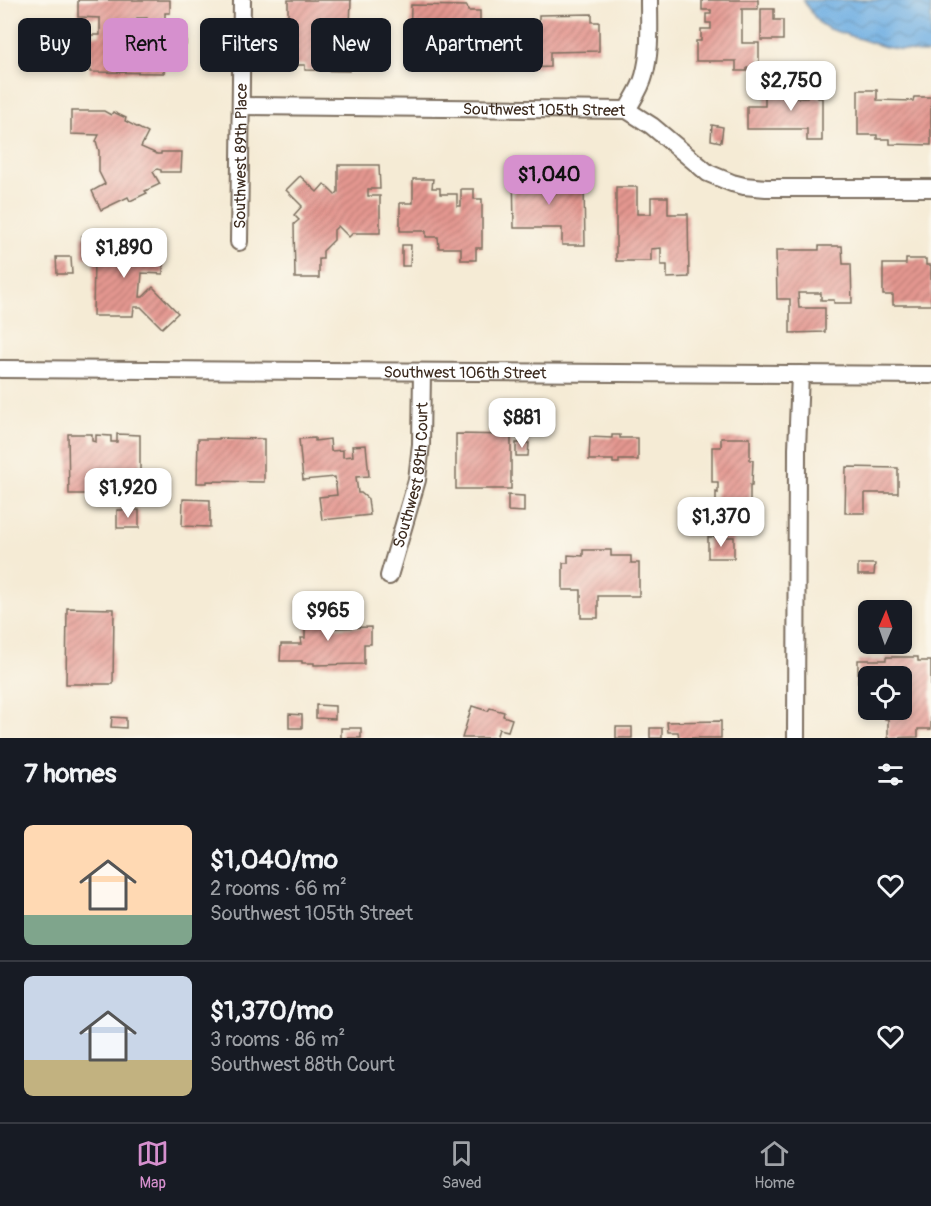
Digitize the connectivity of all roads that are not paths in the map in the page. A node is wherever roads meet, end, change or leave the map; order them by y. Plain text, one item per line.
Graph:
1 (242, 0) edge
2 (649, 0) edge
3 (241, 106) junction
4 (627, 110) junction
5 (931, 188) edge
6 (239, 242) dead end
7 (0, 369) edge
8 (422, 372) junction
9 (800, 374) junction
10 (931, 375) edge
11 (388, 576) dead end
12 (796, 738) edge

1 - 3 street, Southwest 89th Place
2 - 4 street
3 - 4 street, Southwest 105th Street
3 - 6 street, Southwest 89th Place
4 - 5 street, Southwest 105th Street
7 - 8 street, Southwest 106th Street
8 - 9 street, Southwest 106th Street
8 - 11 street, Southwest 89th Court
9 - 10 street, Southwest 106th Street
9 - 12 street

